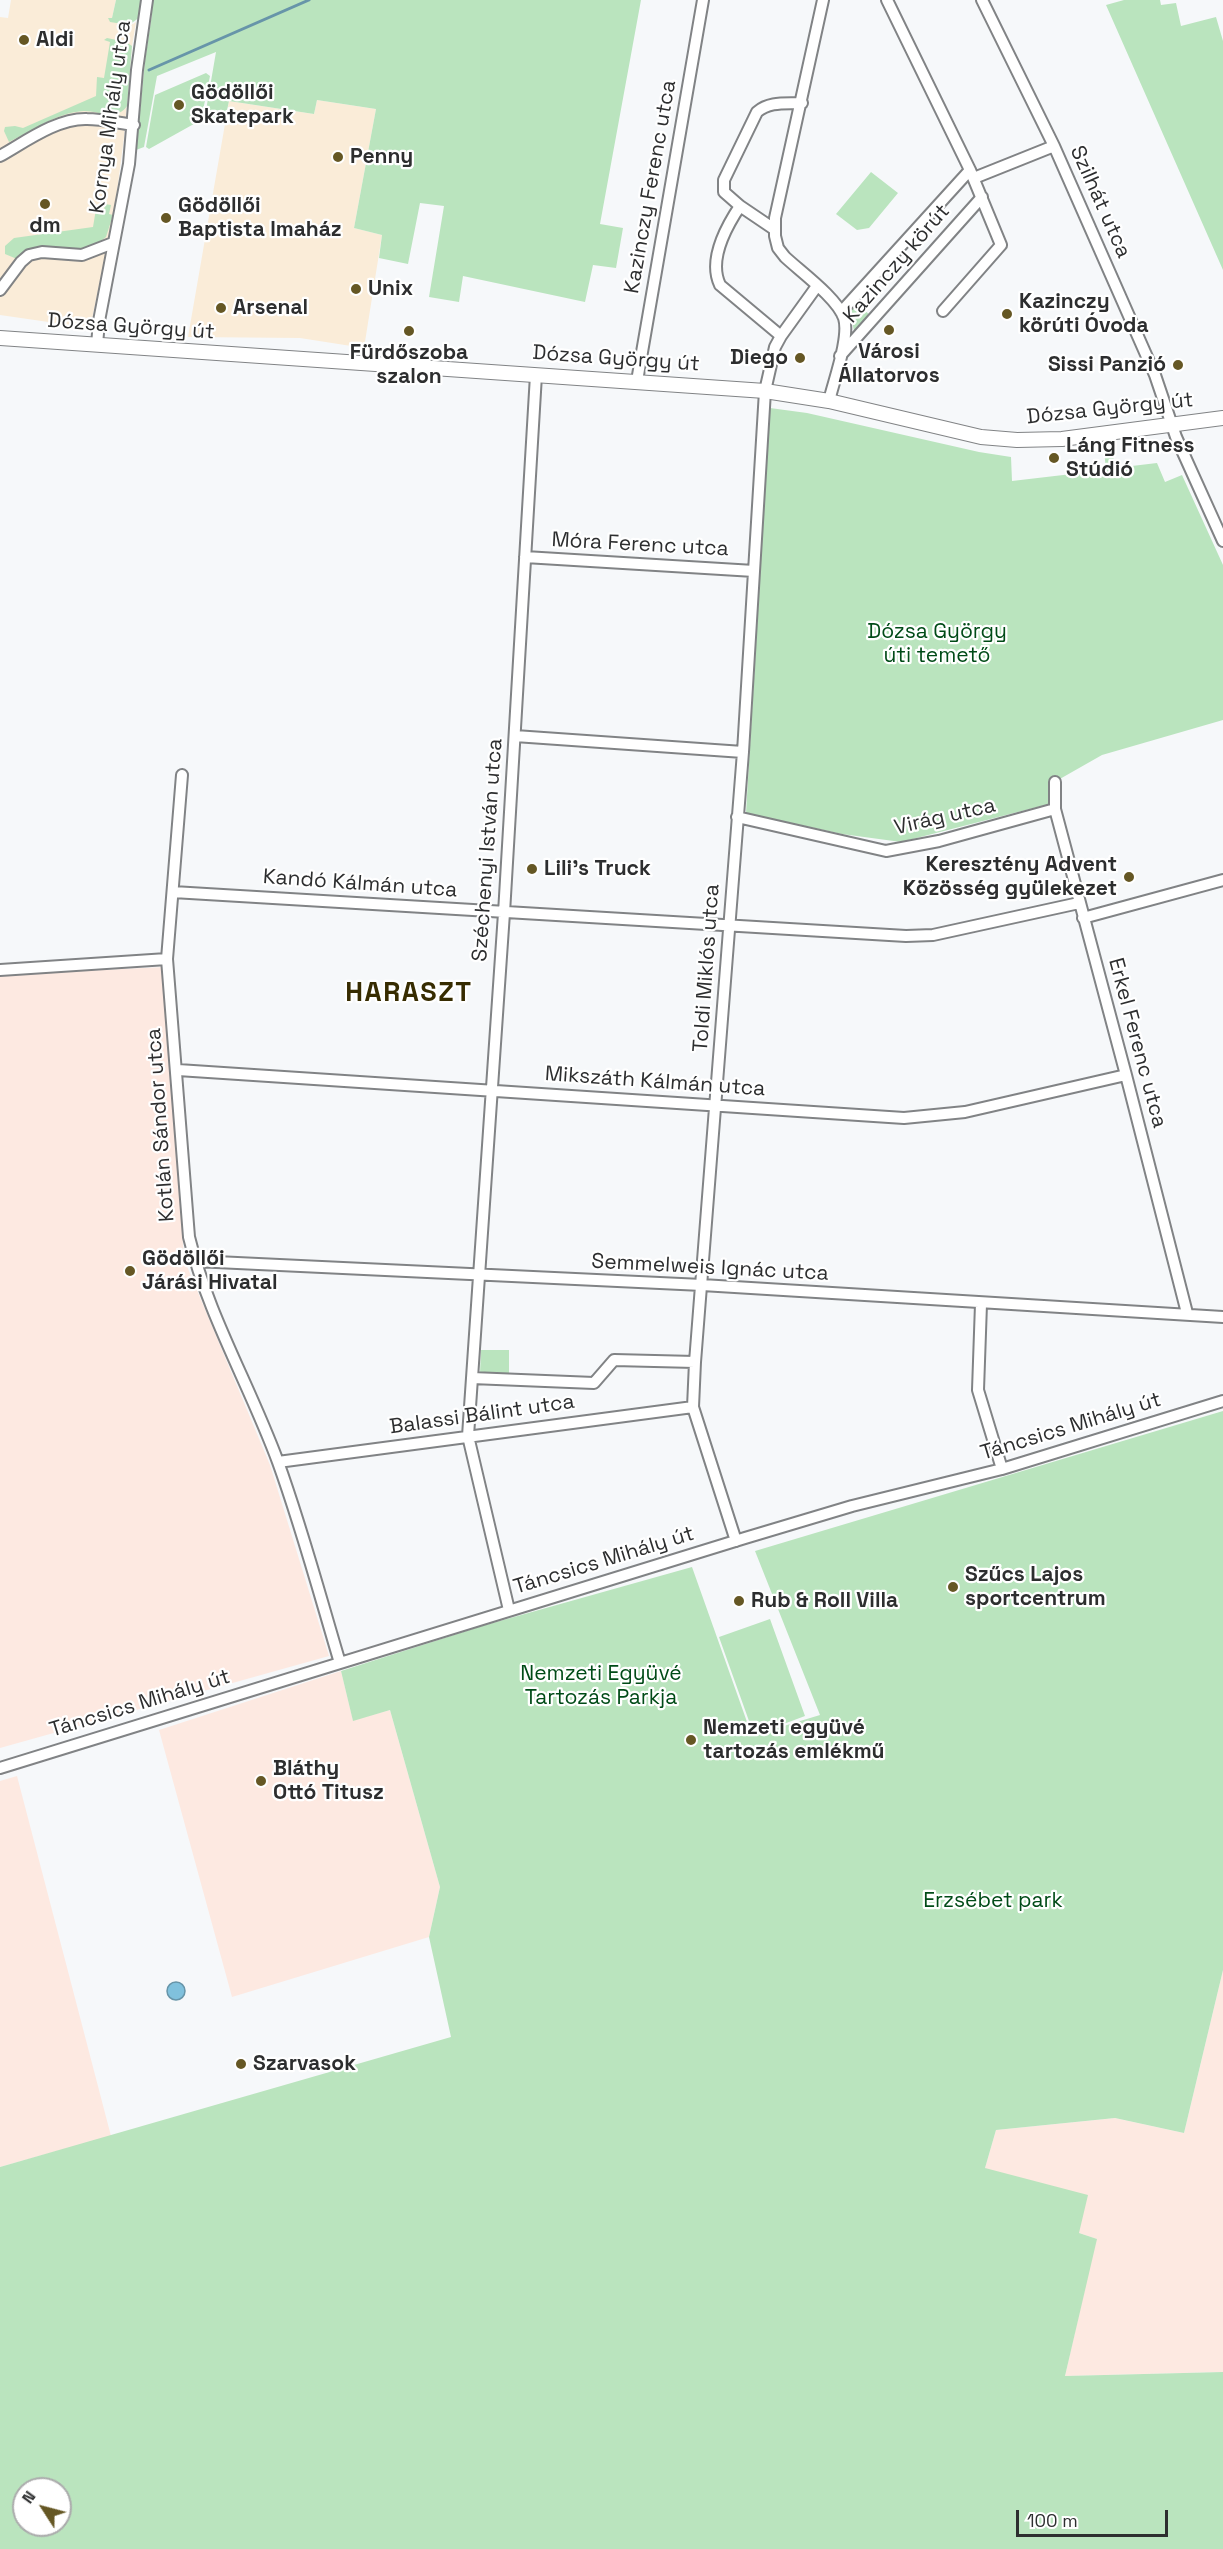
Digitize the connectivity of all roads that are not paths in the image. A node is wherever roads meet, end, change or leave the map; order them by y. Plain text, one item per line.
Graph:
1 (147, 0) edge
2 (703, 0) edge
3 (823, 0) edge
4 (887, 0) edge
5 (982, 0) edge
6 (802, 103) junction
7 (134, 125) junction
8 (1054, 146) junction
9 (0, 156) edge
10 (972, 174) junction
11 (982, 197) junction
12 (740, 206) junction
13 (774, 229) junction
14 (112, 243) junction
15 (817, 286) junction
16 (0, 290) edge
17 (943, 311) dead end
18 (841, 312) junction
19 (781, 336) junction
20 (0, 338) edge
21 (97, 345) junction
22 (840, 356) junction
23 (536, 375) junction
24 (638, 381) junction
25 (765, 391) junction
26 (829, 401) junction
27 (1223, 418) edge
28 (1172, 424) junction
29 (1223, 541) edge
30 (525, 557) junction
31 (754, 571) junction
32 (515, 736) junction
33 (743, 752) junction
34 (182, 775) dead end
35 (1055, 782) dead end
36 (1054, 809) junction
37 (737, 817) junction
38 (1223, 880) edge
39 (173, 892) junction
40 (1079, 903) junction
41 (504, 913) junction
42 (1083, 918) junction
43 (728, 927) junction
44 (168, 959) junction
45 (0, 970) edge
46 (178, 1071) junction
47 (1126, 1075) junction
48 (492, 1090) junction
49 (717, 1105) junction
50 (195, 1261) junction
51 (480, 1275) junction
52 (702, 1285) junction
53 (981, 1304) junction
54 (1187, 1313) junction
55 (1223, 1317) edge
56 (695, 1362) junction
57 (472, 1378) junction
58 (1223, 1401) edge
59 (693, 1407) junction
60 (468, 1436) junction
61 (278, 1462) junction
62 (1002, 1469) junction
63 (736, 1541) junction
64 (509, 1610) junction
65 (340, 1663) junction
66 (0, 1768) edge

1 - 7 street, Kornya Mihály utca
2 - 24 street, Kazinczy Ferenc utca
3 - 6 street, Kazinczy körút
4 - 10 street
5 - 8 street, Szilhát utca
6 - 12 street
6 - 13 street, Kazinczy körút
7 - 9 street
7 - 14 street, Kornya Mihály utca
8 - 10 street, Kazinczy körút
8 - 28 street, Szilhát utca
10 - 11 street
10 - 18 street, Kazinczy körút
11 - 17 street
11 - 22 street, Kazinczy körút
12 - 13 street
12 - 19 street
13 - 15 street, Kazinczy körút
14 - 16 street
14 - 21 street, Kornya Mihály utca
15 - 18 street, Kazinczy körút
15 - 19 street
18 - 22 street, Kazinczy körút
19 - 25 street
20 - 21 main road, Dózsa György út
21 - 23 main road, Dózsa György út
22 - 26 street, Kazinczy körút
23 - 24 main road, Dózsa György út
23 - 30 street, Széchenyi István utca
24 - 25 main road, Dózsa György út
25 - 26 main road, Dózsa György út
25 - 31 street, Toldi Miklós utca
26 - 28 main road, Dózsa György út
27 - 28 main road, Dózsa György út
28 - 29 street, Szilhát utca
30 - 31 street, Móra Ferenc utca
30 - 32 street, Széchenyi István utca
31 - 33 street, Toldi Miklós utca
32 - 33 street
32 - 41 street, Széchenyi István utca
33 - 37 street, Toldi Miklós utca
34 - 39 street, Kotlán Sándor utca
35 - 36 street, Erkel Ferenc utca
36 - 37 street, Virág utca
36 - 40 street, Erkel Ferenc utca
37 - 43 street, Toldi Miklós utca
38 - 42 street
39 - 41 street, Kandó Kálmán utca
39 - 44 street, Kotlán Sándor utca
40 - 42 street, Erkel Ferenc utca
40 - 43 street, Kandó Kálmán utca
41 - 43 street, Kandó Kálmán utca
41 - 48 street, Széchenyi István utca
42 - 47 street, Erkel Ferenc utca
43 - 49 street, Toldi Miklós utca
44 - 45 street
44 - 46 street, Kotlán Sándor utca
46 - 48 street, Mikszáth Kálmán utca
46 - 50 street, Kotlán Sándor utca
47 - 49 street, Mikszáth Kálmán utca
47 - 54 street, Erkel Ferenc utca
48 - 49 street, Mikszáth Kálmán utca
48 - 51 street, Széchenyi István utca
49 - 52 street, Toldi Miklós utca
50 - 51 street, Semmelweis Ignác utca
50 - 61 street, Kotlán Sándor utca
51 - 52 street, Semmelweis Ignác utca
51 - 57 street, Széchenyi István utca
52 - 53 street, Semmelweis Ignác utca
52 - 56 street, Toldi Miklós utca
53 - 54 street, Semmelweis Ignác utca
53 - 62 street
54 - 55 street, Semmelweis Ignác utca
56 - 57 street
56 - 59 street, Toldi Miklós utca
57 - 60 street, Széchenyi István utca
58 - 62 street, Táncsics Mihály út
59 - 60 street, Balassi Bálint utca
59 - 63 street, Toldi Miklós utca
60 - 61 street, Balassi Bálint utca
60 - 64 street, Széchenyi István utca
61 - 65 street, Kotlán Sándor utca
62 - 63 street, Táncsics Mihály út
63 - 64 street, Táncsics Mihály út
64 - 65 street, Táncsics Mihály út
65 - 66 street, Táncsics Mihály út

